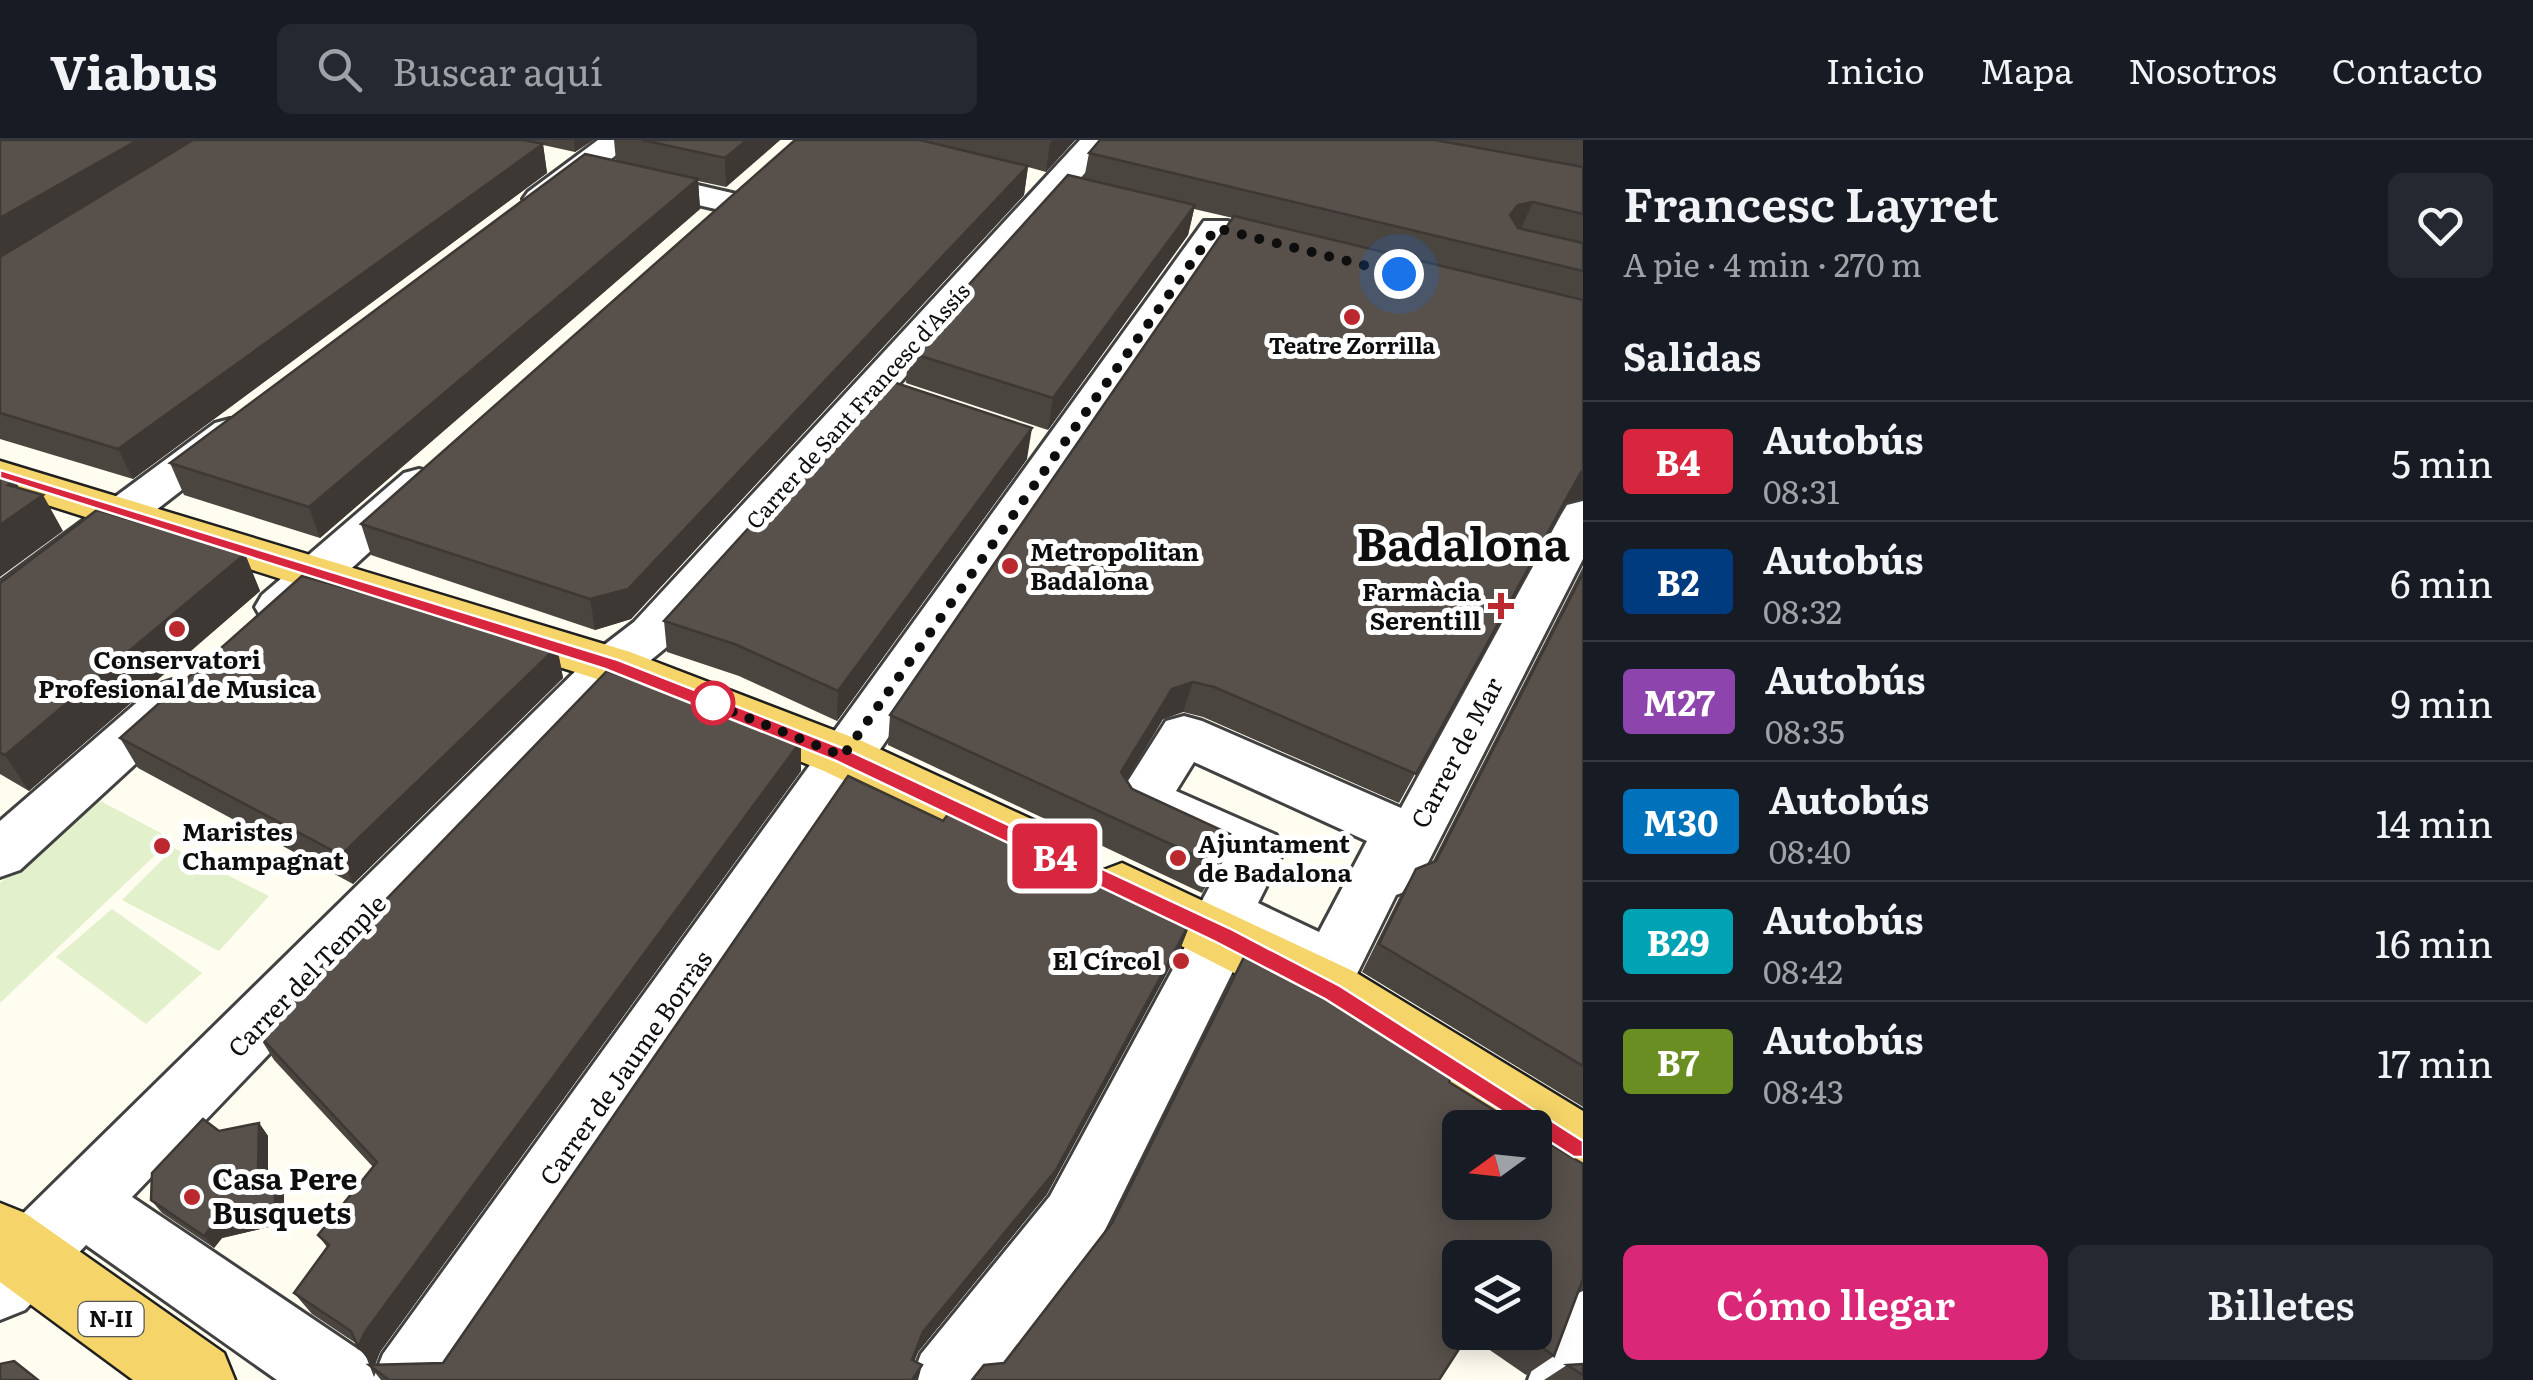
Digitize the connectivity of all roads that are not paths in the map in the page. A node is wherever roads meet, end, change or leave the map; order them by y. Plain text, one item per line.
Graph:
1 (619, 140) edge
2 (1098, 140) edge
3 (565, 164) junction
4 (733, 203) edge
5 (507, 224) edge
6 (1217, 228) dead end
7 (267, 404) edge
8 (444, 460) edge
9 (0, 475) edge
10 (123, 512) junction
11 (1583, 515) edge
12 (315, 574) junction
13 (1564, 590) edge
14 (0, 606) edge
15 (612, 665) junction
16 (843, 756) junction
17 (1400, 832) joint
18 (0, 854) edge
19 (1222, 934) junction
20 (1332, 992) junction
21 (1583, 1149) edge
22 (84, 1204) junction
23 (8, 1261) edge
24 (1583, 1326) edge
25 (197, 1380) edge
26 (339, 1380) edge
27 (409, 1380) edge
28 (947, 1380) edge
29 (1564, 1380) edge

1 - 3 street
2 - 15 street, Carrer de Sant Francesc d'Assís
3 - 4 street
3 - 5 street
6 - 16 street, Carrer de Jaume Borràs
7 - 10 street
8 - 12 street
9 - 10 main road
10 - 12 main road
10 - 14 street
11 - 13 street, Carrer de Mar
12 - 15 main road
12 - 18 street
13 - 20 street, Carrer de Mar
15 - 16 main road
15 - 22 street, Carrer del Temple
16 - 19 main road
16 - 27 street, Carrer de Jaume Borràs
17 - 17 street
19 - 20 main road
19 - 28 street
20 - 21 main road
22 - 23 street, Carrer del Temple
22 - 26 street
23 - 25 main road, N-II
24 - 29 street

